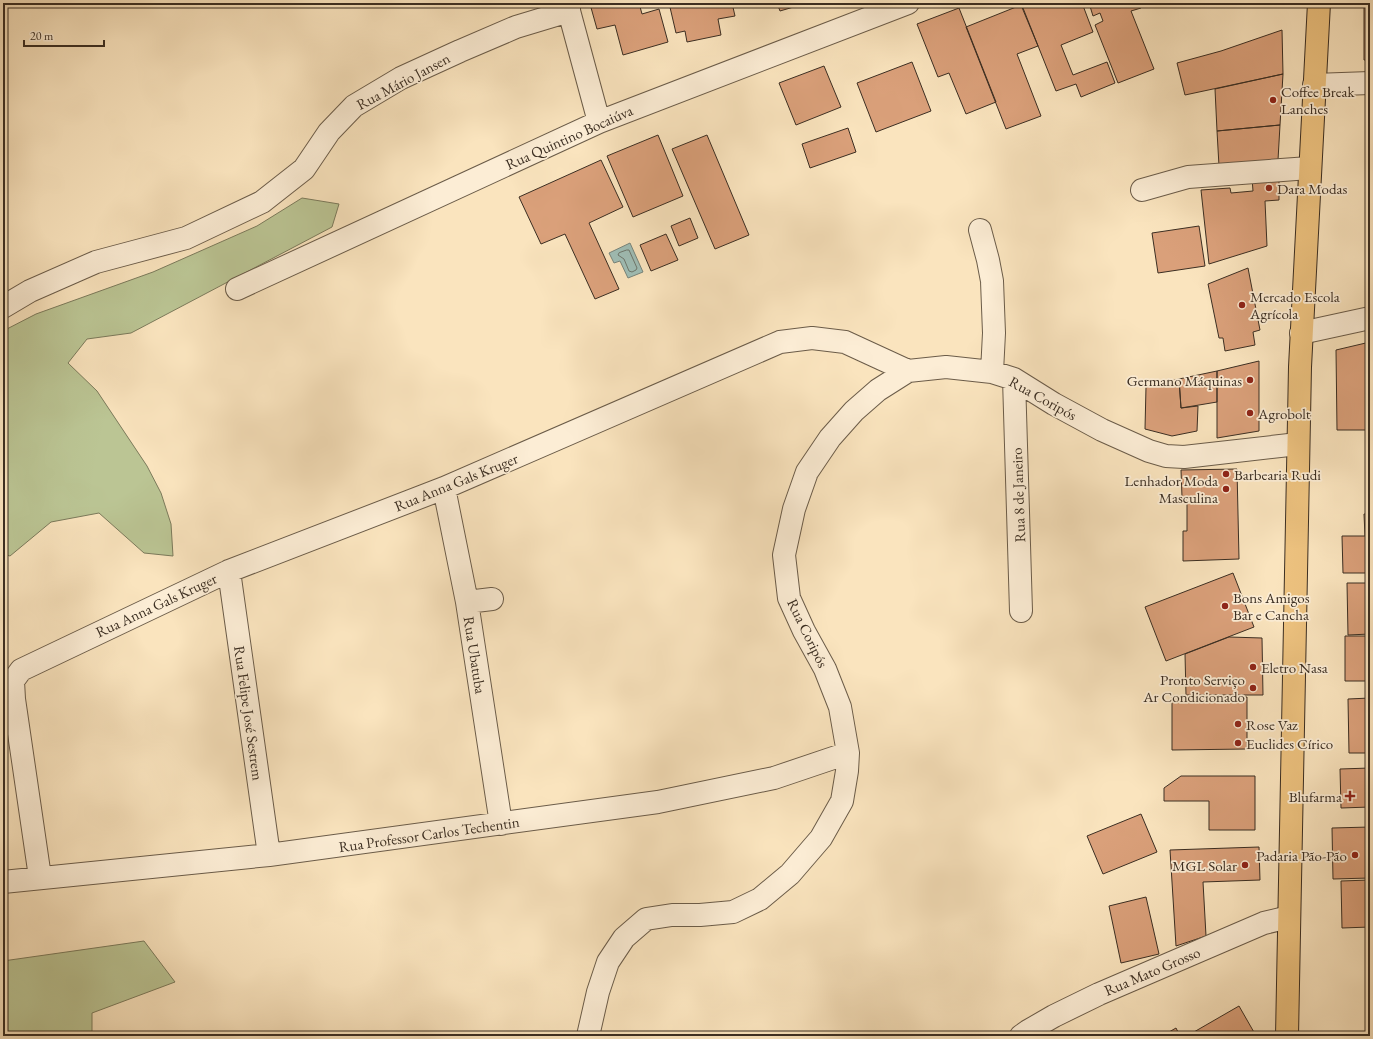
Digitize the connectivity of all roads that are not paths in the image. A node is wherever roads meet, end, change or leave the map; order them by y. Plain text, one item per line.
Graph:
1 (908, 3) edge
2 (1319, 3) edge
3 (569, 7) edge
4 (1370, 83) edge
5 (1314, 85) junction
6 (599, 122) junction
7 (1309, 168) junction
8 (1142, 190) dead end
9 (980, 230) dead end
10 (238, 289) dead end
11 (3, 306) edge
12 (1370, 318) edge
13 (1301, 333) junction
14 (908, 372) junction
15 (992, 372) junction
16 (1014, 379) junction
17 (1298, 444) junction
18 (444, 488) junction
19 (229, 571) junction
20 (492, 599) dead end
21 (467, 602) junction
22 (1021, 611) dead end
23 (848, 753) junction
24 (500, 824) junction
25 (269, 855) junction
26 (40, 877) junction
27 (3, 882) edge
28 (1289, 917) junction
29 (588, 1036) edge
30 (1021, 1036) edge
31 (1287, 1036) edge

1 - 6 street, Rua Quintino Bocaiúva
2 - 5 main road
3 - 6 street
3 - 11 street, Rua Mário Jansen
4 - 5 street
5 - 7 main road
6 - 10 street, Rua Quintino Bocaiúva
7 - 8 street
7 - 13 main road
9 - 15 street
12 - 13 street
13 - 17 main road
14 - 15 street, Rua Coripós
14 - 18 street, Rua Anna Gals Kruger
14 - 23 street, Rua Coripós
15 - 16 street, Rua Coripós
16 - 17 street, Rua Coripós
16 - 22 street, Rua 8 de Janeiro
17 - 28 main road
18 - 19 street, Rua Anna Gals Kruger
18 - 21 street, Rua Ubatuba
19 - 25 street, Rua Felipe José Sestrem
19 - 26 street, Rua Anna Gals Kruger
20 - 21 street
21 - 24 street, Rua Ubatuba
23 - 24 street, Rua Professor Carlos Techentin
23 - 29 street, Rua Coripós
24 - 25 street, Rua Professor Carlos Techentin
25 - 26 street, Rua Professor Carlos Techentin
26 - 27 street, Rua Professor Carlos Techentin
28 - 30 street, Rua Mato Grosso
28 - 31 main road

